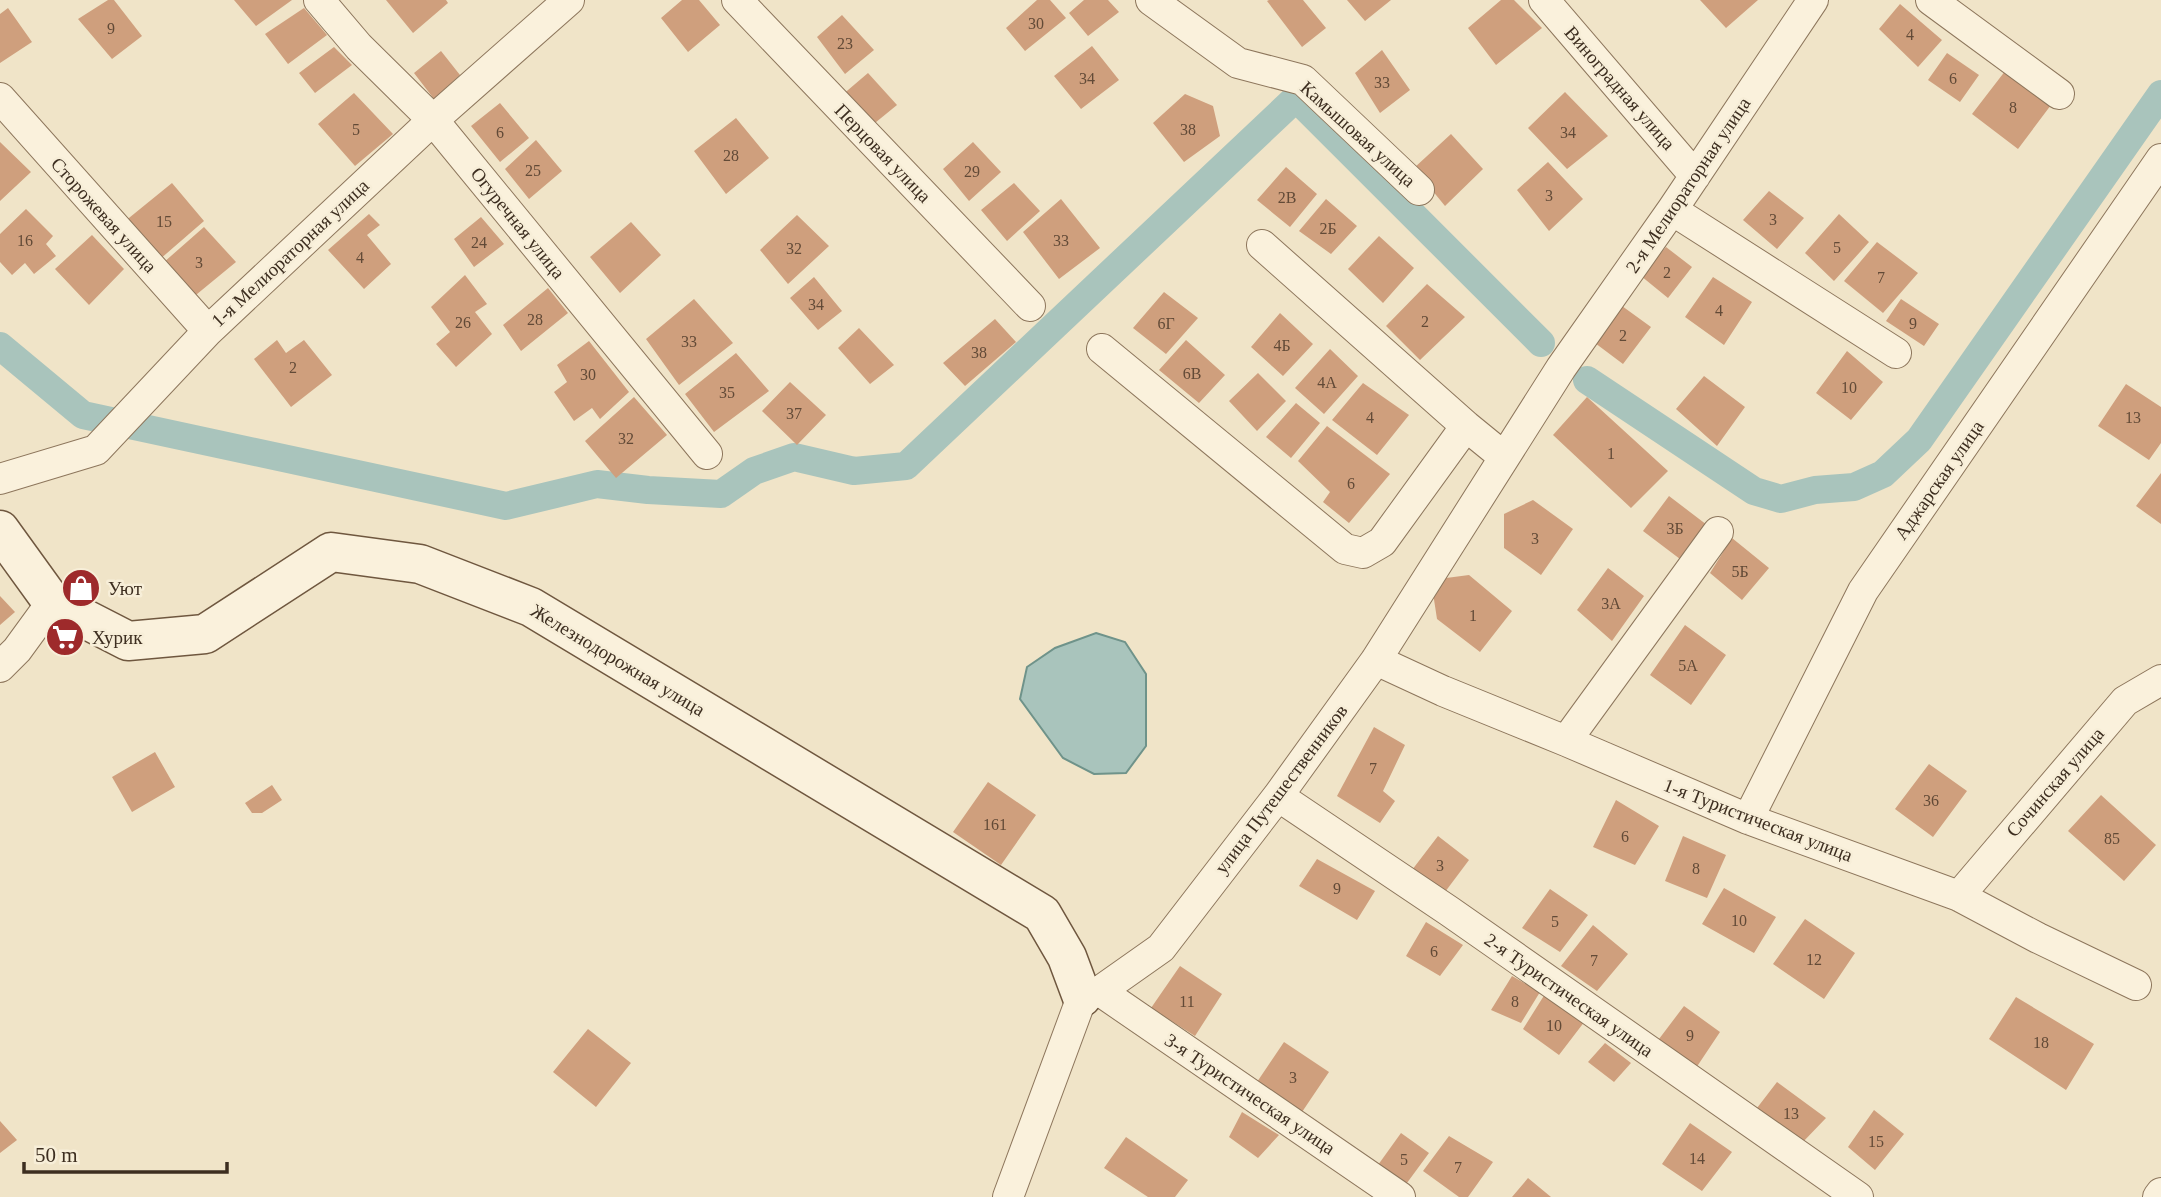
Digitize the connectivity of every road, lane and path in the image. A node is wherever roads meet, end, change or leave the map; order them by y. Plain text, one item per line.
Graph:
1 (319, 0) edge
2 (569, 0) edge
3 (737, 0) edge
4 (1151, 0) edge
5 (1544, 0) edge
6 (1813, 0) edge
7 (1931, 0) edge
8 (2059, 94) dead end
9 (0, 98) edge
10 (433, 120) junction
11 (2161, 159) edge
12 (1695, 176) junction
13 (1419, 190) dead end
14 (1672, 210) junction
15 (1262, 245) dead end
16 (1030, 306) dead end
17 (208, 331) junction
18 (1101, 349) dead end
19 (1896, 353) dead end
20 (1561, 368) joint
21 (1466, 426) junction
22 (707, 454) dead end
23 (1504, 457) junction
24 (0, 479) edge
25 (0, 530) edge
26 (1718, 532) dead end
27 (52, 602) junction
28 (1376, 660) junction
29 (0, 667) edge
30 (2161, 680) edge
31 (1566, 741) junction
32 (1278, 796) junction
33 (1748, 819) junction
34 (1959, 896) junction
35 (2136, 985) dead end
36 (1091, 994) junction
37 (1008, 1197) edge
38 (1400, 1197) edge
39 (1857, 1197) edge

1 - 10 street, Огуречная улица
2 - 10 street, 1-я Мелиораторная улица
3 - 16 street, Перцовая улица
4 - 13 street, Камышовая улица
5 - 12 street, Виноградная улица
6 - 12 street, 2-я Мелиораторная улица
7 - 8 street
9 - 17 street, Сторожевая улица
10 - 17 street, 1-я Мелиораторная улица
10 - 22 street, Огуречная улица
11 - 33 street, Аджарская улица
12 - 14 street, 2-я Мелиораторная улица
14 - 19 street
14 - 20 street, 2-я Мелиораторная улица
15 - 21 street
17 - 24 street, 1-я Мелиораторная улица
18 - 21 street
20 - 23 street, улица Путешественников
21 - 23 street
23 - 28 street, улица Путешественников
25 - 27 street, Железнодорожная улица
26 - 31 street
27 - 29 street
27 - 36 street, Железнодорожная улица
28 - 31 street, 1-я Туристическая улица
28 - 32 street, улица Путешественников
30 - 34 street, Сочинская улица
31 - 33 street, 1-я Туристическая улица
32 - 36 street, улица Путешественников
32 - 39 street, 2-я Туристическая улица
33 - 34 street, 1-я Туристическая улица
34 - 35 street, 1-я Туристическая улица
36 - 37 street
36 - 38 street, 3-я Туристическая улица

